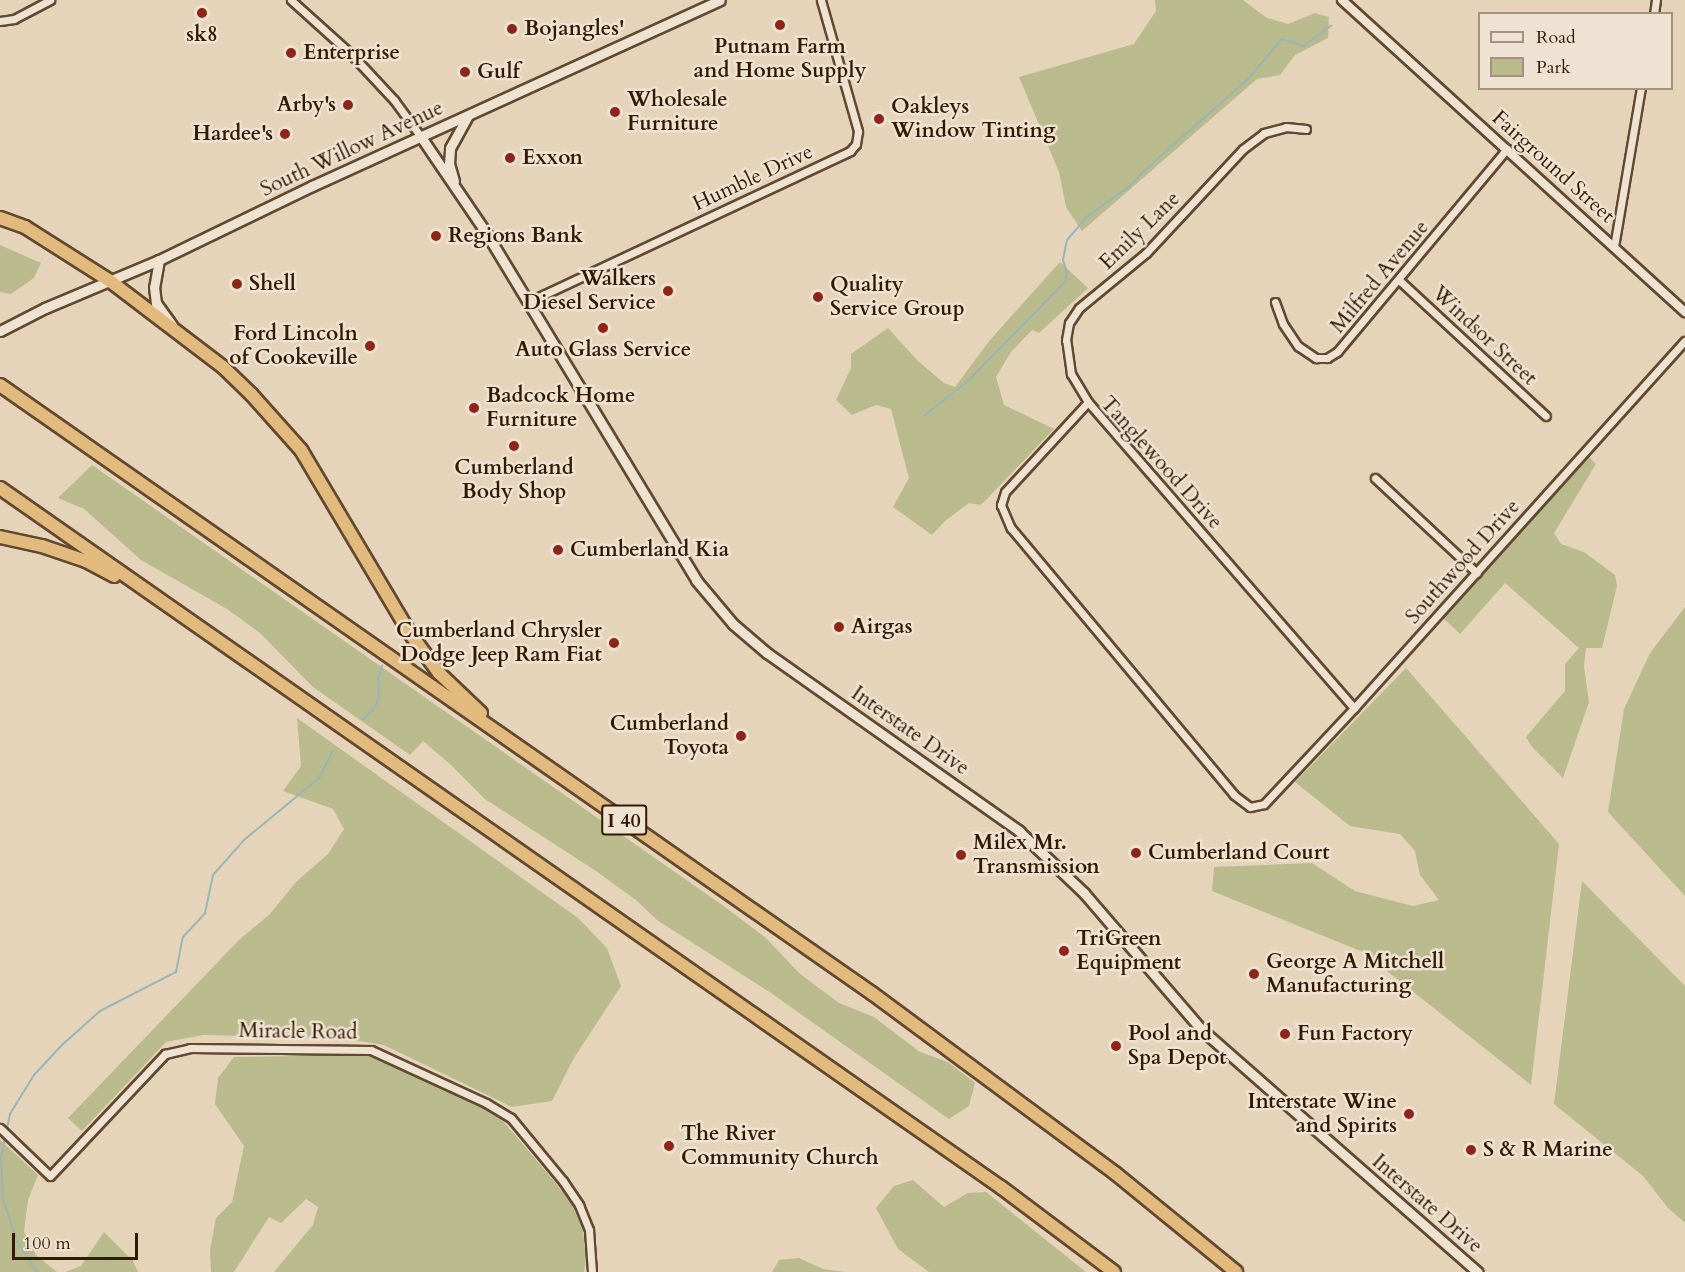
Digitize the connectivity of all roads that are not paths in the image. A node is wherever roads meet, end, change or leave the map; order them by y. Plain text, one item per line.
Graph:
1 (50, 0) edge
2 (291, 0) edge
3 (720, 0) edge
4 (821, 0) edge
5 (1342, 0) edge
6 (0, 21) edge
7 (1641, 90) edge
8 (469, 115) junction
9 (1306, 129) dead end
10 (421, 137) junction
11 (1507, 149) junction
12 (456, 189) junction
13 (0, 218) edge
14 (1614, 247) junction
15 (159, 260) junction
16 (1399, 280) junction
17 (110, 281) junction
18 (528, 302) junction
19 (1275, 302) dead end
20 (1685, 312) edge
21 (0, 331) edge
22 (181, 336) junction
23 (1685, 341) edge
24 (0, 385) edge
25 (1088, 402) junction
26 (1546, 416) dead end
27 (1376, 478) dead end
28 (0, 488) edge
29 (0, 537) edge
30 (1477, 573) junction
31 (166, 604) junction
32 (1354, 708) junction
33 (508, 739) junction
34 (1264, 804) joint
35 (0, 1128) edge
36 (592, 1272) edge
37 (1114, 1272) edge
38 (1236, 1272) edge
39 (1478, 1272) edge

1 - 6 street
2 - 10 street
3 - 8 main road, South Willow Avenue
4 - 18 street, Humble Drive
5 - 11 street, Fairground Street
7 - 14 street
8 - 10 main road, South Willow Avenue
8 - 12 main road
9 - 25 street, Emily Lane
10 - 12 main road, Interstate Drive
10 - 15 main road, South Willow Avenue
11 - 14 street, Fairground Street
11 - 16 street, Milfred Avenue
12 - 18 main road, Interstate Drive
13 - 17 highway
14 - 20 street, Fairground Street
15 - 17 main road, South Willow Avenue
15 - 22 main road
16 - 19 street, Milfred Avenue
16 - 26 street, Windsor Street
17 - 21 main road, South Willow Avenue
17 - 22 highway
18 - 39 main road, Interstate Drive
22 - 33 highway
23 - 30 street, Southwood Drive
24 - 33 highway, I 40
25 - 32 street, Tanglewood Drive
25 - 34 street, Tanglewood Drive
27 - 30 street
28 - 31 highway
29 - 31 highway
30 - 32 street, Southwood Drive
31 - 37 highway
32 - 34 street, Southwood Drive
33 - 38 highway, I 40
35 - 36 street, Miracle Road

